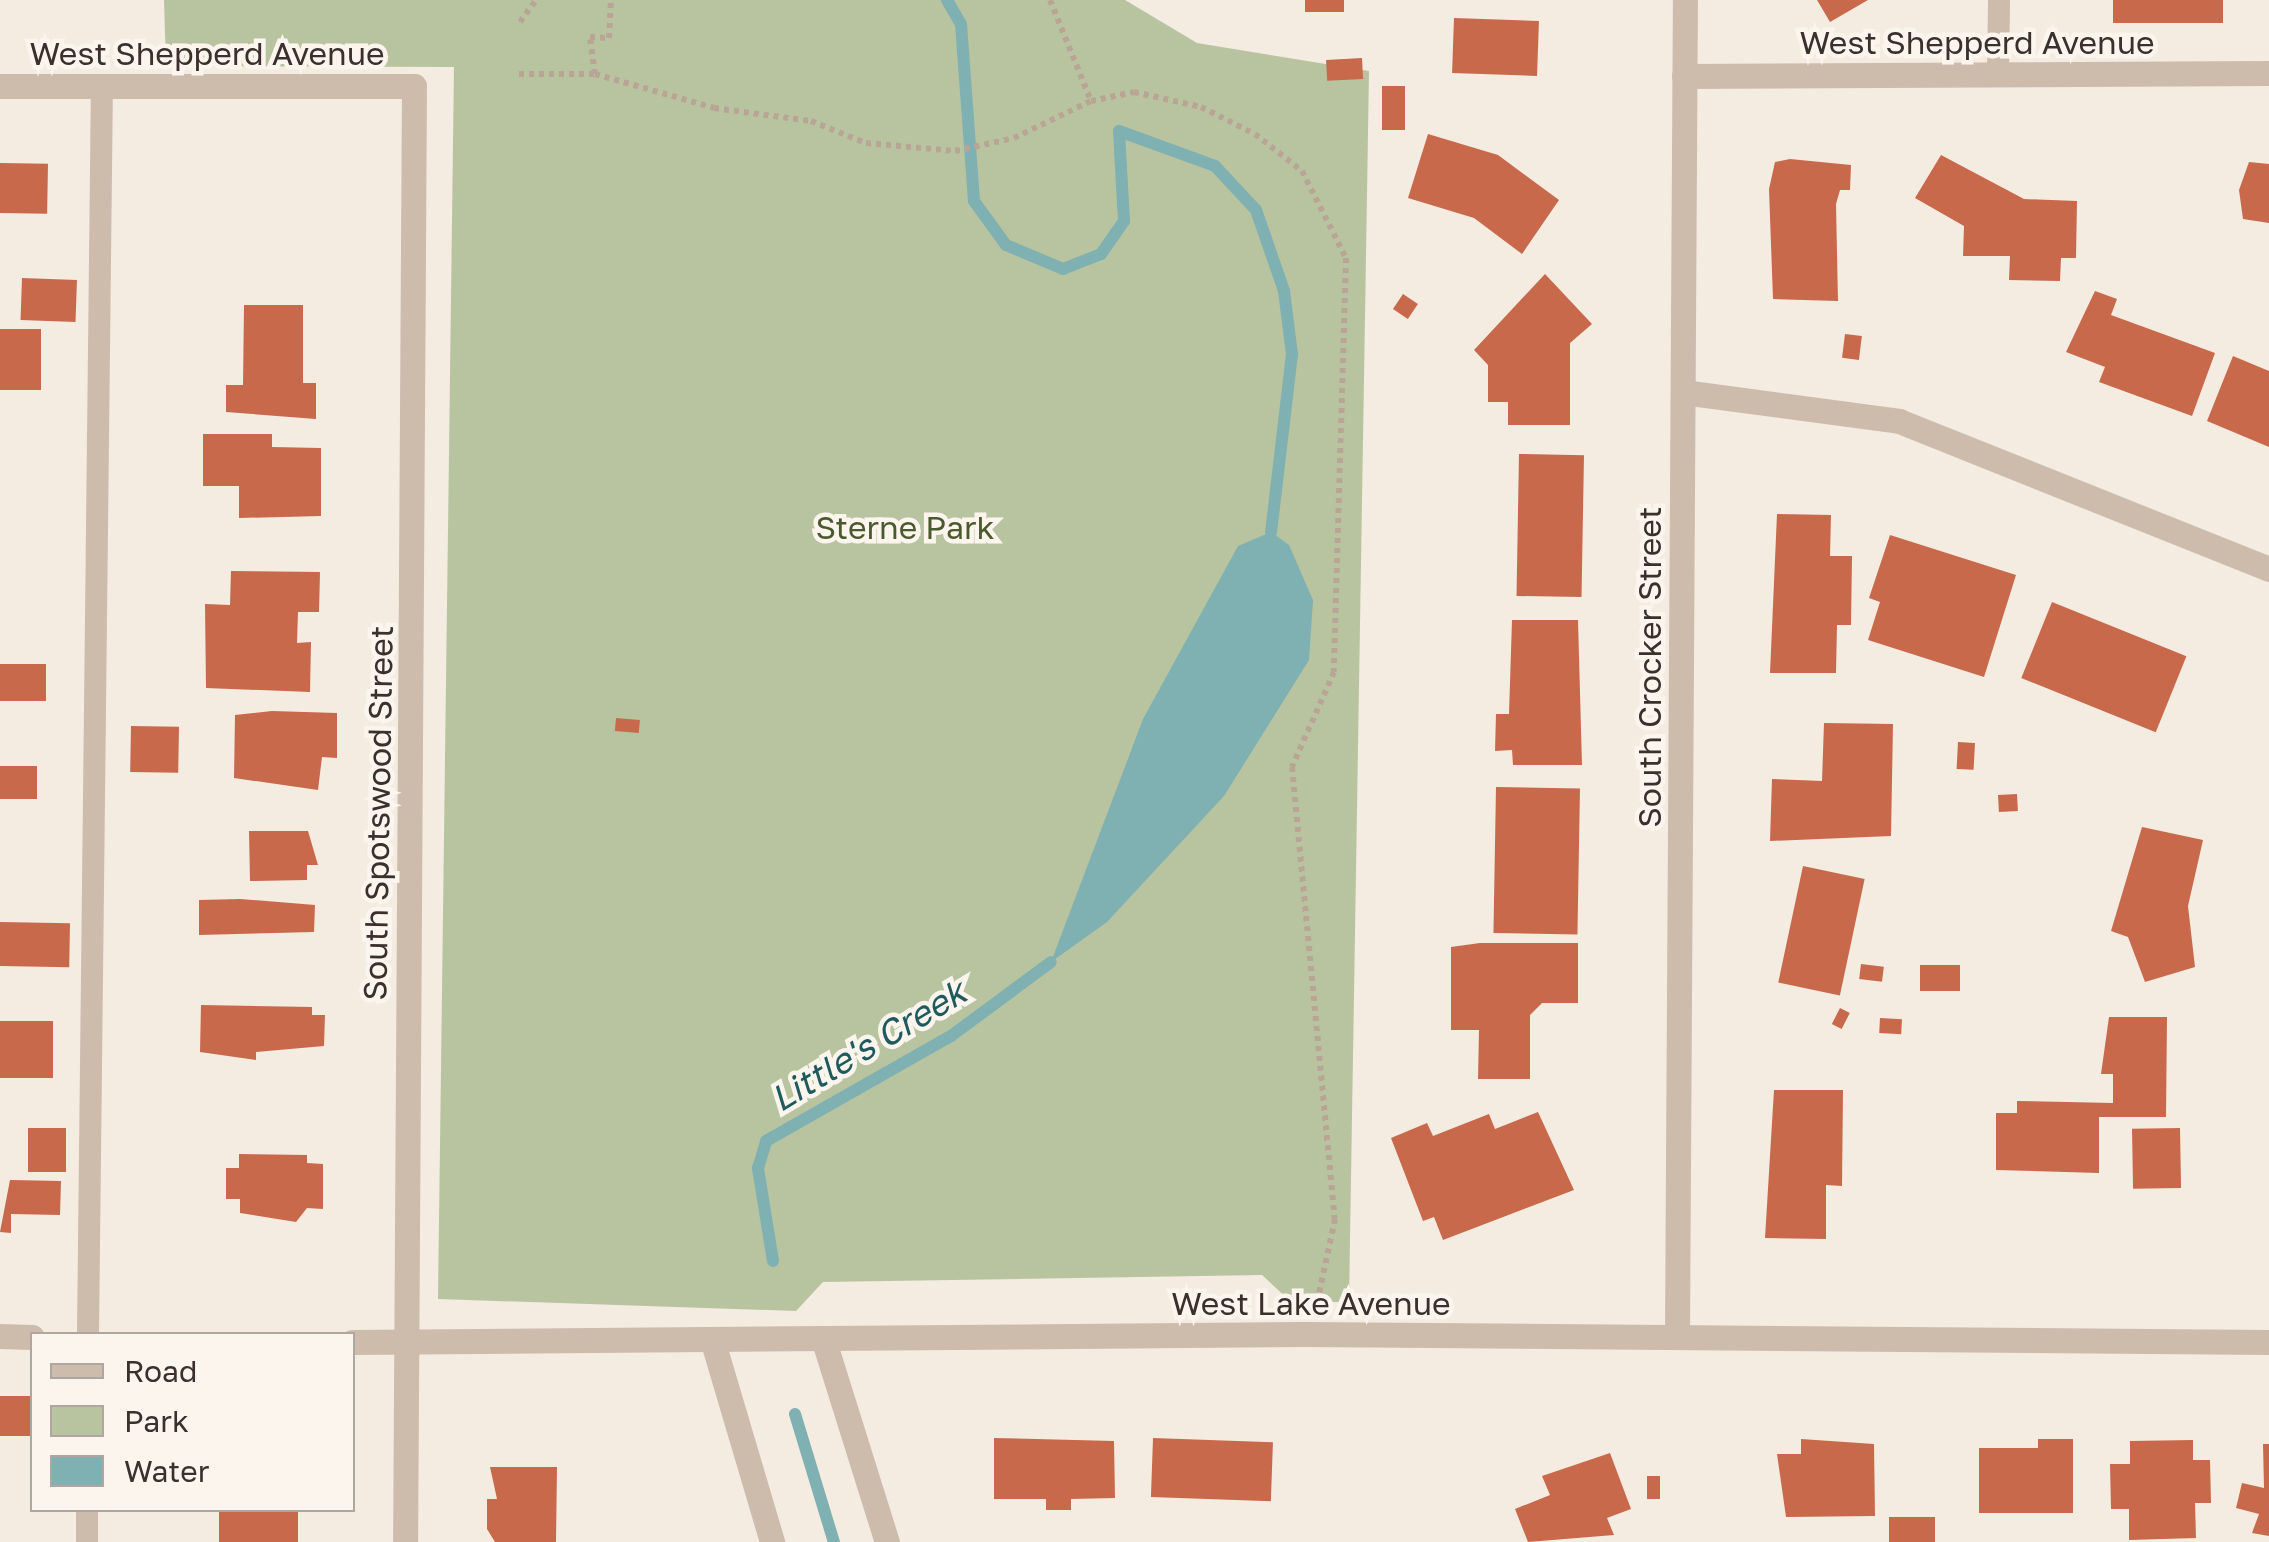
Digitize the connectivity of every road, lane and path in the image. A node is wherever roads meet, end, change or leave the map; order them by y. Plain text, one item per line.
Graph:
1 (536, 0) edge
2 (611, 0) edge
3 (1050, 0) edge
4 (1685, 0) edge
5 (1998, 0) edge
6 (520, 22) dead end
7 (2269, 73) edge
8 (518, 74) dead end
9 (594, 74) junction
10 (1998, 74) junction
11 (1684, 76) junction
12 (0, 86) edge
13 (102, 86) junction
14 (414, 86) joint
15 (1091, 101) junction
16 (1683, 392) junction
17 (2269, 569) edge
18 (88, 1332) edge
19 (1317, 1334) junction
20 (1677, 1335) junction
21 (0, 1336) edge
22 (30, 1337) edge
23 (824, 1338) junction
24 (712, 1339) junction
25 (355, 1342) edge
26 (2269, 1342) edge
27 (406, 1343) junction
28 (88, 1512) edge
29 (88, 1542) edge
30 (404, 1542) edge
31 (772, 1542) edge
32 (886, 1542) edge

1 - 6 path
2 - 9 path
3 - 15 path
4 - 11 street, South Crocker Street
5 - 10 lane
7 - 10 street, West Shepperd Avenue
8 - 9 path
9 - 15 path
10 - 11 street, West Shepperd Avenue
11 - 16 street, South Crocker Street
12 - 13 street, West Shepperd Avenue
13 - 14 street, West Shepperd Avenue
13 - 18 lane
14 - 27 street, South Spotswood Street
15 - 19 path
16 - 17 street
16 - 20 street, South Crocker Street
19 - 20 street, West Lake Avenue
19 - 23 street, West Lake Avenue
20 - 26 street, West Lake Avenue
21 - 22 street
23 - 24 street, West Lake Avenue
23 - 32 street
24 - 27 street, West Lake Avenue
24 - 31 street
25 - 27 street, West Lake Avenue
27 - 30 street, South Spotswood Street
28 - 29 lane

